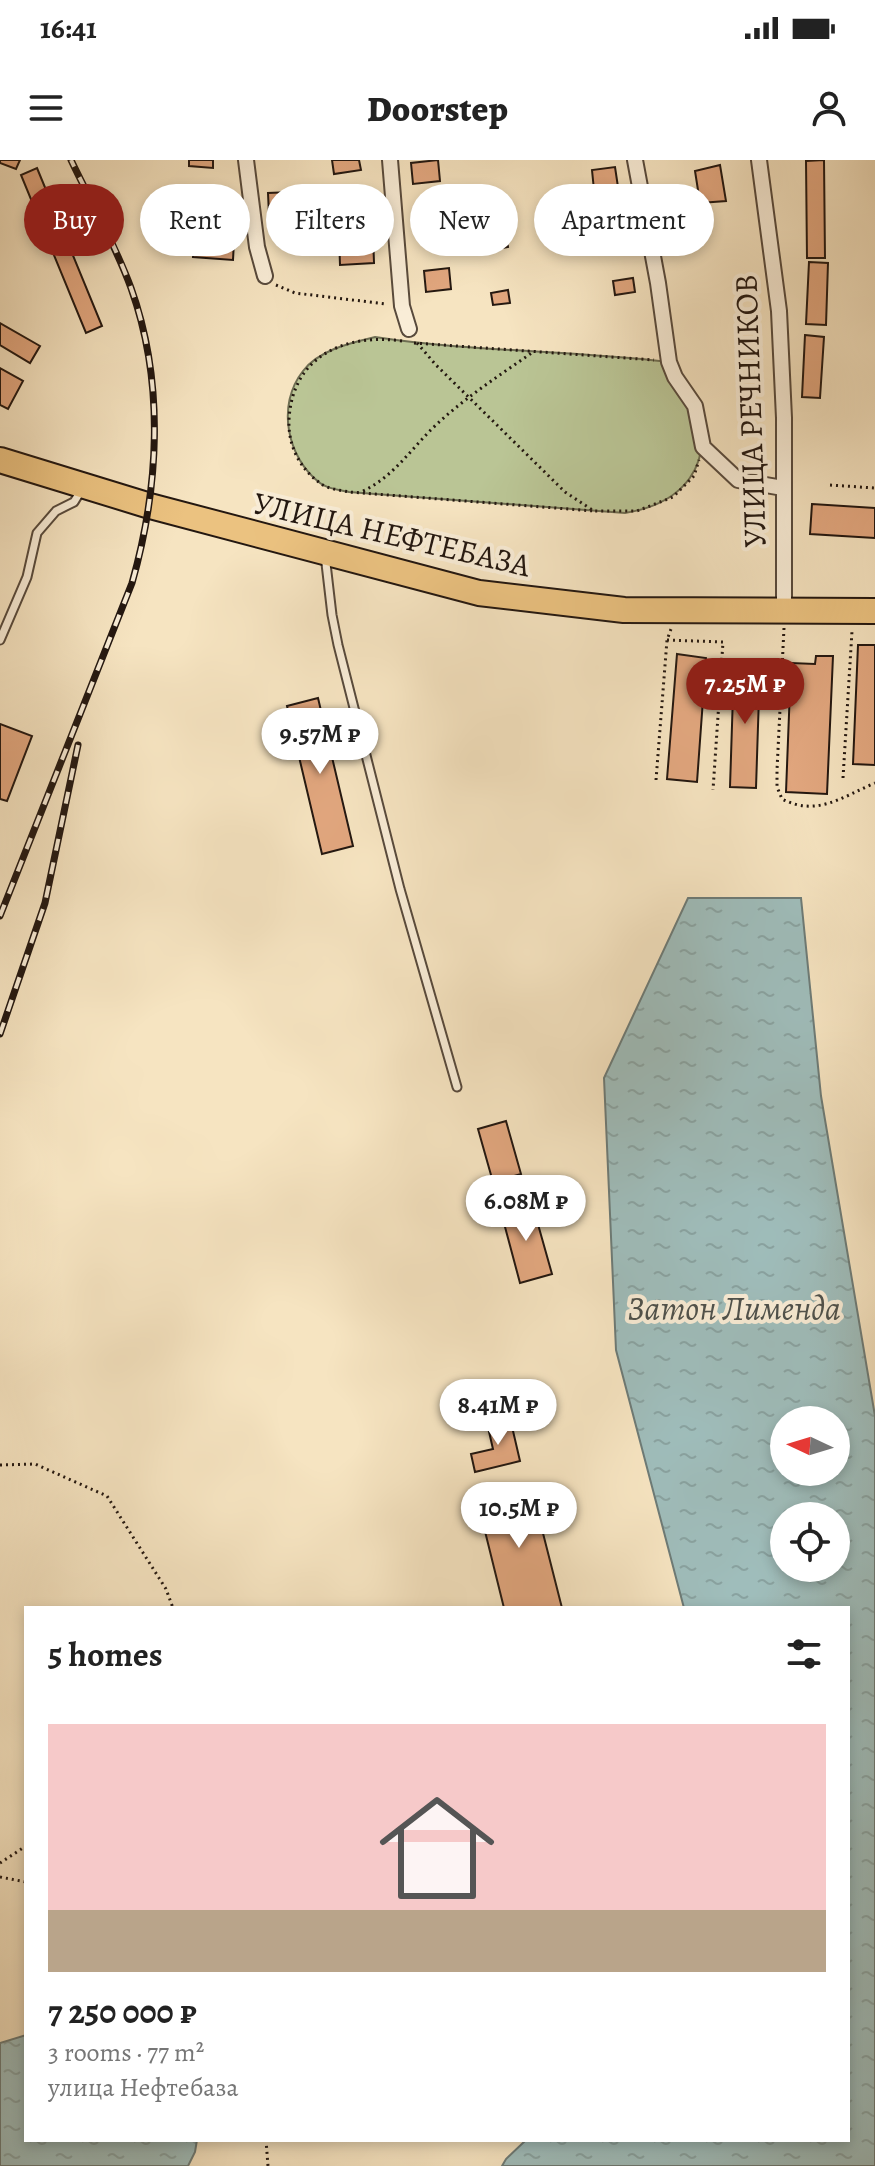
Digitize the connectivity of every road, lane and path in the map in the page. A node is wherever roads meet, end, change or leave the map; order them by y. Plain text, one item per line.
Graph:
1 (246, 160) edge
2 (390, 160) edge
3 (635, 160) edge
4 (759, 160) edge
5 (265, 276) joint
6 (402, 306) junction
7 (409, 329) joint
8 (417, 344) junction
9 (535, 350) junction
10 (669, 362) junction
11 (469, 398) junction
12 (703, 447) junction
13 (0, 460) edge
14 (85, 484) junction
15 (830, 485) dead end
16 (783, 488) junction
17 (875, 488) edge
18 (360, 493) junction
19 (594, 511) junction
20 (325, 553) junction
21 (678, 611) junction
22 (864, 611) edge
23 (784, 612) junction
24 (0, 640) edge
25 (667, 640) junction
26 (843, 778) dead end
27 (656, 780) dead end
28 (875, 783) edge
29 (713, 790) dead end
30 (457, 1087) dead end
31 (0, 1465) edge
32 (172, 1606) edge
33 (24, 1847) edge
34 (0, 1863) edge
35 (0, 1877) edge
36 (24, 1882) edge
37 (266, 2142) edge
38 (268, 2166) edge

1 - 5 street
2 - 6 street
3 - 10 street
4 - 16 street, УЛИЦА РЕЧНИКОВ
5 - 6 path
6 - 7 street
7 - 8 path
8 - 9 path
8 - 11 path
8 - 18 path
9 - 10 path
9 - 11 path
10 - 12 street
11 - 18 path
11 - 19 path
12 - 16 street
12 - 19 path
13 - 14 main road, УЛИЦА НЕФТЕБАЗА
14 - 20 main road, УЛИЦА НЕФТЕБАЗА
14 - 24 lane
15 - 17 path
16 - 23 street, УЛИЦА РЕЧНИКОВ
18 - 19 path
20 - 21 main road, УЛИЦА НЕФТЕБАЗА
20 - 30 lane
21 - 23 main road, УЛИЦА НЕФТЕБАЗА
21 - 25 path
22 - 23 main road, УЛИЦА НЕФТЕБАЗА
22 - 26 path
23 - 28 path
25 - 27 path
25 - 29 path
31 - 32 path
33 - 34 path
35 - 36 path
37 - 38 path

